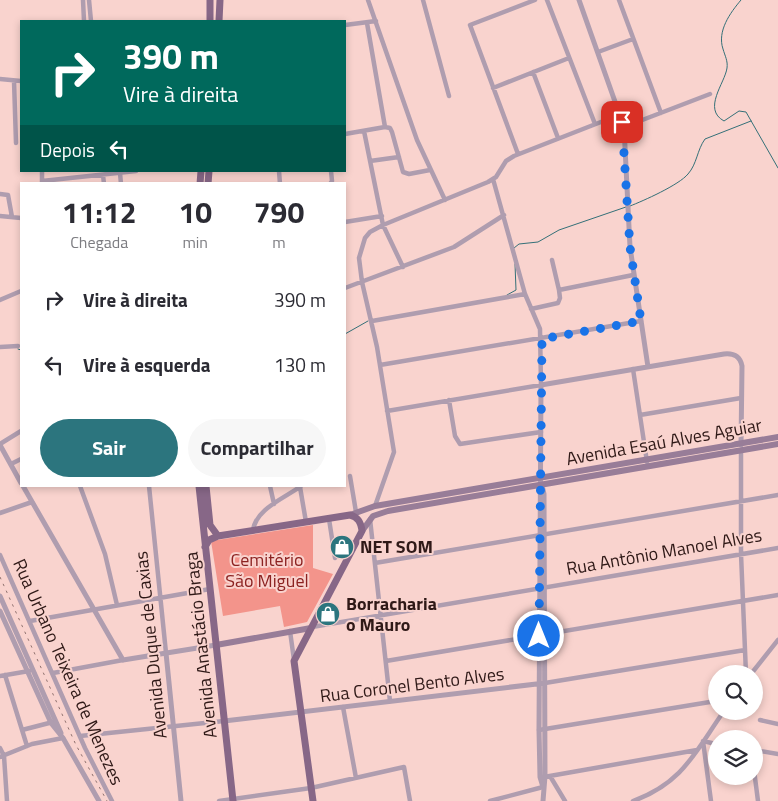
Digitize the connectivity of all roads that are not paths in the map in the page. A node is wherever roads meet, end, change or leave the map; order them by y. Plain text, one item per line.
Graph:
1 (83, 0) edge
2 (89, 0) edge
3 (210, 0) edge
4 (220, 0) edge
5 (368, 0) edge
6 (423, 0) edge
7 (535, 0) edge
8 (547, 0) edge
9 (579, 0) edge
10 (619, 0) edge
11 (84, 20) edge
12 (91, 20) edge
13 (210, 20) edge
14 (219, 20) edge
15 (376, 21) junction
16 (367, 22) junction
17 (346, 25) edge
18 (633, 38) junction
19 (598, 52) junction
20 (570, 58) junction
21 (533, 72) junction
22 (0, 79) edge
23 (14, 81) junction
24 (20, 81) edge
25 (493, 88) junction
26 (710, 94) dead end
27 (449, 96) dead end
28 (661, 113) junction
29 (606, 120) dead end
30 (594, 124) junction
31 (385, 127) junction
32 (624, 127) junction
33 (364, 131) junction
34 (346, 134) edge
35 (558, 138) junction
36 (16, 143) dead end
37 (518, 154) junction
38 (399, 157) junction
39 (370, 162) junction
40 (430, 170) junction
41 (128, 172) edge
42 (120, 173) junction
43 (103, 175) junction
44 (493, 179) junction
45 (42, 182) edge
46 (104, 182) edge
47 (121, 182) edge
48 (0, 194) edge
49 (445, 200) junction
50 (504, 215) junction
51 (0, 216) edge
52 (382, 216) junction
53 (12, 217) junction
54 (20, 218) edge
55 (346, 222) edge
56 (383, 225) junction
57 (552, 260) dead end
58 (403, 267) junction
59 (633, 275) junction
60 (362, 282) junction
61 (346, 288) edge
62 (559, 290) junction
63 (20, 291) edge
64 (525, 294) junction
65 (0, 300) edge
66 (531, 309) junction
67 (372, 321) junction
68 (641, 321) junction
69 (542, 339) junction
70 (18, 346) dead end
71 (0, 347) edge
72 (380, 365) junction
73 (648, 367) junction
74 (633, 369) junction
75 (541, 384) junction
76 (741, 398) junction
77 (448, 400) junction
78 (388, 411) junction
79 (640, 415) junction
80 (20, 432) edge
81 (541, 432) junction
82 (778, 438) edge
83 (0, 444) edge
84 (778, 444) edge
85 (741, 447) junction
86 (20, 460) edge
87 (647, 463) junction
88 (11, 464) junction
89 (350, 476) dead end
90 (20, 481) edge
91 (542, 481) junction
92 (24, 487) edge
93 (80, 487) edge
94 (148, 487) edge
95 (199, 487) edge
96 (206, 487) edge
97 (270, 487) edge
98 (298, 487) edge
99 (459, 495) junction
100 (778, 495) edge
101 (741, 501) junction
102 (32, 502) junction
103 (274, 504) junction
104 (375, 506) junction
105 (0, 513) edge
106 (353, 514) junction
107 (329, 519) junction
108 (370, 519) junction
109 (306, 522) junction
110 (362, 530) junction
111 (253, 531) junction
112 (542, 535) junction
113 (218, 536) junction
114 (205, 547) junction
115 (778, 548) edge
116 (741, 554) junction
117 (0, 555) edge
118 (335, 558) dead end
119 (375, 563) junction
120 (210, 589) junction
121 (542, 589) junction
122 (778, 595) edge
123 (0, 596) edge
124 (160, 597) junction
125 (743, 601) junction
126 (2, 605) edge
127 (117, 605) junction
128 (94, 609) junction
129 (0, 611) edge
130 (381, 615) junction
131 (30, 621) junction
132 (311, 628) junction
133 (290, 631) junction
134 (542, 635) junction
135 (778, 640) edge
136 (216, 645) junction
137 (745, 650) junction
138 (166, 653) junction
139 (123, 660) junction
140 (294, 661) junction
141 (386, 661) junction
142 (746, 665) edge
143 (758, 665) edge
144 (30, 670) junction
145 (53, 673) junction
146 (2, 675) edge
147 (542, 683) junction
148 (390, 702) junction
149 (708, 702) edge
150 (343, 707) junction
151 (301, 712) junction
152 (718, 720) edge
153 (760, 720) dead end
154 (224, 721) junction
155 (54, 722) junction
156 (778, 724) edge
157 (174, 726) junction
158 (22, 730) junction
159 (542, 730) junction
160 (80, 736) junction
161 (63, 738) junction
162 (703, 742) junction
163 (708, 743) edge
164 (27, 746) junction
165 (0, 748) edge
166 (697, 750) junction
167 (763, 752) edge
168 (778, 754) edge
169 (2, 756) edge
170 (545, 776) junction
171 (356, 778) junction
172 (756, 785) edge
173 (543, 787) junction
174 (311, 788) junction
175 (233, 800) edge
176 (7, 801) edge
177 (99, 801) edge
178 (112, 801) edge
179 (181, 801) edge
180 (219, 801) edge
181 (313, 801) edge
182 (410, 801) edge
183 (490, 801) edge
184 (543, 801) edge
185 (566, 801) edge
186 (634, 801) edge
187 (711, 801) edge
188 (758, 801) edge

1 - 11 street
2 - 12 street
3 - 13 main road
4 - 14 main road
5 - 15 street
6 - 27 street
7 - 25 street
8 - 20 street
9 - 19 street
10 - 18 street
15 - 16 street
15 - 40 street
16 - 17 street
16 - 31 street
18 - 19 street
18 - 28 street
19 - 32 street
20 - 21 street
20 - 30 street
21 - 25 street
21 - 35 street
22 - 23 street
23 - 24 street
23 - 36 street
25 - 37 street
26 - 28 street
28 - 32 street
29 - 30 street
30 - 35 street
31 - 33 street
31 - 38 street
32 - 59 street
33 - 34 street
33 - 39 street
35 - 37 street
37 - 44 street
38 - 39 street
38 - 40 street
39 - 52 street
40 - 49 street
41 - 42 street
42 - 43 street
42 - 47 street
43 - 45 street
43 - 46 street
44 - 49 street
44 - 50 street
48 - 53 street
49 - 56 street
50 - 58 street
50 - 64 street
51 - 53 street
52 - 55 street
52 - 56 street
53 - 54 street
56 - 58 street
56 - 60 street
57 - 62 street
58 - 60 street
59 - 62 street
59 - 68 street
60 - 61 street
60 - 67 street
62 - 66 street
63 - 65 street
64 - 66 street
64 - 67 street
66 - 69 street
67 - 72 street
68 - 69 street
68 - 73 street
69 - 72 street
69 - 75 street
70 - 71 street
72 - 78 street
73 - 74 street
73 - 76 street
74 - 75 street
74 - 79 street
75 - 77 street
75 - 81 street
76 - 79 street
76 - 85 street
77 - 78 street
77 - 81 street
78 - 104 street
79 - 87 street
80 - 83 street
81 - 91 street
82 - 85 main road, Avenida Esaú Alves Aguiar
83 - 88 street
84 - 85 main road, Avenida Esaú Alves Aguiar
85 - 87 main road, Avenida Esaú Alves Aguiar
85 - 101 street
86 - 88 street
87 - 91 main road, Avenida Esaú Alves Aguiar
88 - 90 street
89 - 106 street
91 - 99 main road, Avenida Esaú Alves Aguiar
91 - 112 street
92 - 102 street
93 - 127 street
94 - 124 street, Avenida Duque de Caxias
95 - 114 main road, Avenida Anastácio Braga
96 - 113 main road, Avenida Anastácio Braga
97 - 103 street
98 - 103 street
98 - 109 street
99 - 104 main road, Avenida Esaú Alves Aguiar
99 - 108 main road, Avenida Esaú Alves Aguiar
100 - 101 street
101 - 112 street
101 - 116 street
102 - 105 street
102 - 128 street
103 - 111 street
104 - 106 main road, Avenida Esaú Alves Aguiar
104 - 108 main road
106 - 107 main road, Avenida Esaú Alves Aguiar
106 - 110 main road
107 - 109 main road, Avenida Esaú Alves Aguiar
107 - 118 street
108 - 110 main road
108 - 119 street
109 - 111 main road, Avenida Esaú Alves Aguiar
110 - 132 main road
111 - 113 main road, Avenida Esaú Alves Aguiar
112 - 119 street
112 - 121 street
113 - 114 main road
114 - 120 main road, Avenida Anastácio Braga
115 - 116 street, Rua Antônio Manoel Alves
116 - 121 street, Rua Antônio Manoel Alves
116 - 125 street
117 - 131 street, Rua Urbano Teixeira de Menezes
119 - 130 street
120 - 124 street
120 - 136 main road, Avenida Anastácio Braga
121 - 130 street, Rua Antônio Manoel Alves
121 - 134 street
122 - 125 street
123 - 126 street, Rua Urbano Teixeira de Menezes
124 - 127 street
124 - 138 street, Avenida Duque de Caxias
125 - 134 street
125 - 137 street
126 - 144 street, Rua Urbano Teixeira de Menezes
127 - 128 street
128 - 131 street
128 - 139 street
129 - 144 street, Rua Urbano Teixeira de Menezes
130 - 132 street, Rua Antônio Manoel Alves
130 - 141 street
131 - 145 street, Rua Urbano Teixeira de Menezes
132 - 133 main road, Rua Antônio Manoel Alves
132 - 140 main road
133 - 136 main road, Rua Antônio Manoel Alves
133 - 140 street
134 - 141 street
134 - 147 street
135 - 143 street
136 - 138 street, Rua Antônio Manoel Alves
136 - 154 main road, Avenida Anastácio Braga
137 - 142 street
137 - 147 street, Rua Coronel Bento Alves
138 - 139 street, Rua Antônio Manoel Alves
138 - 157 street, Avenida Duque de Caxias
139 - 145 street, Rua Antônio Manoel Alves
140 - 151 main road
141 - 148 street
144 - 146 street
144 - 155 street, Rua Urbano Teixeira de Menezes
145 - 160 street, Rua Urbano Teixeira de Menezes
146 - 158 street
147 - 148 street, Rua Coronel Bento Alves
147 - 159 street
148 - 150 street, Rua Coronel Bento Alves
149 - 159 street
150 - 151 street, Rua Coronel Bento Alves
150 - 171 street
151 - 154 street, Rua Coronel Bento Alves
151 - 174 main road
152 - 162 street
153 - 156 street
154 - 157 street, Rua Coronel Bento Alves
154 - 175 main road, Avenida Anastácio Braga
155 - 158 street
155 - 161 street, Rua Urbano Teixeira de Menezes
157 - 160 street, Rua Coronel Bento Alves
157 - 179 street, Avenida Duque de Caxias
158 - 164 street
159 - 170 street
160 - 178 street, Rua Urbano Teixeira de Menezes
161 - 164 street
161 - 177 street, Rua Urbano Teixeira de Menezes
162 - 163 street
162 - 166 street
162 - 187 street
164 - 169 street
165 - 169 street
166 - 170 street
166 - 186 street
167 - 168 street
169 - 176 street
170 - 173 street
170 - 185 street
171 - 174 street
171 - 182 street
172 - 188 street
173 - 183 street
173 - 184 street
174 - 175 street
174 - 181 main road
175 - 180 street

